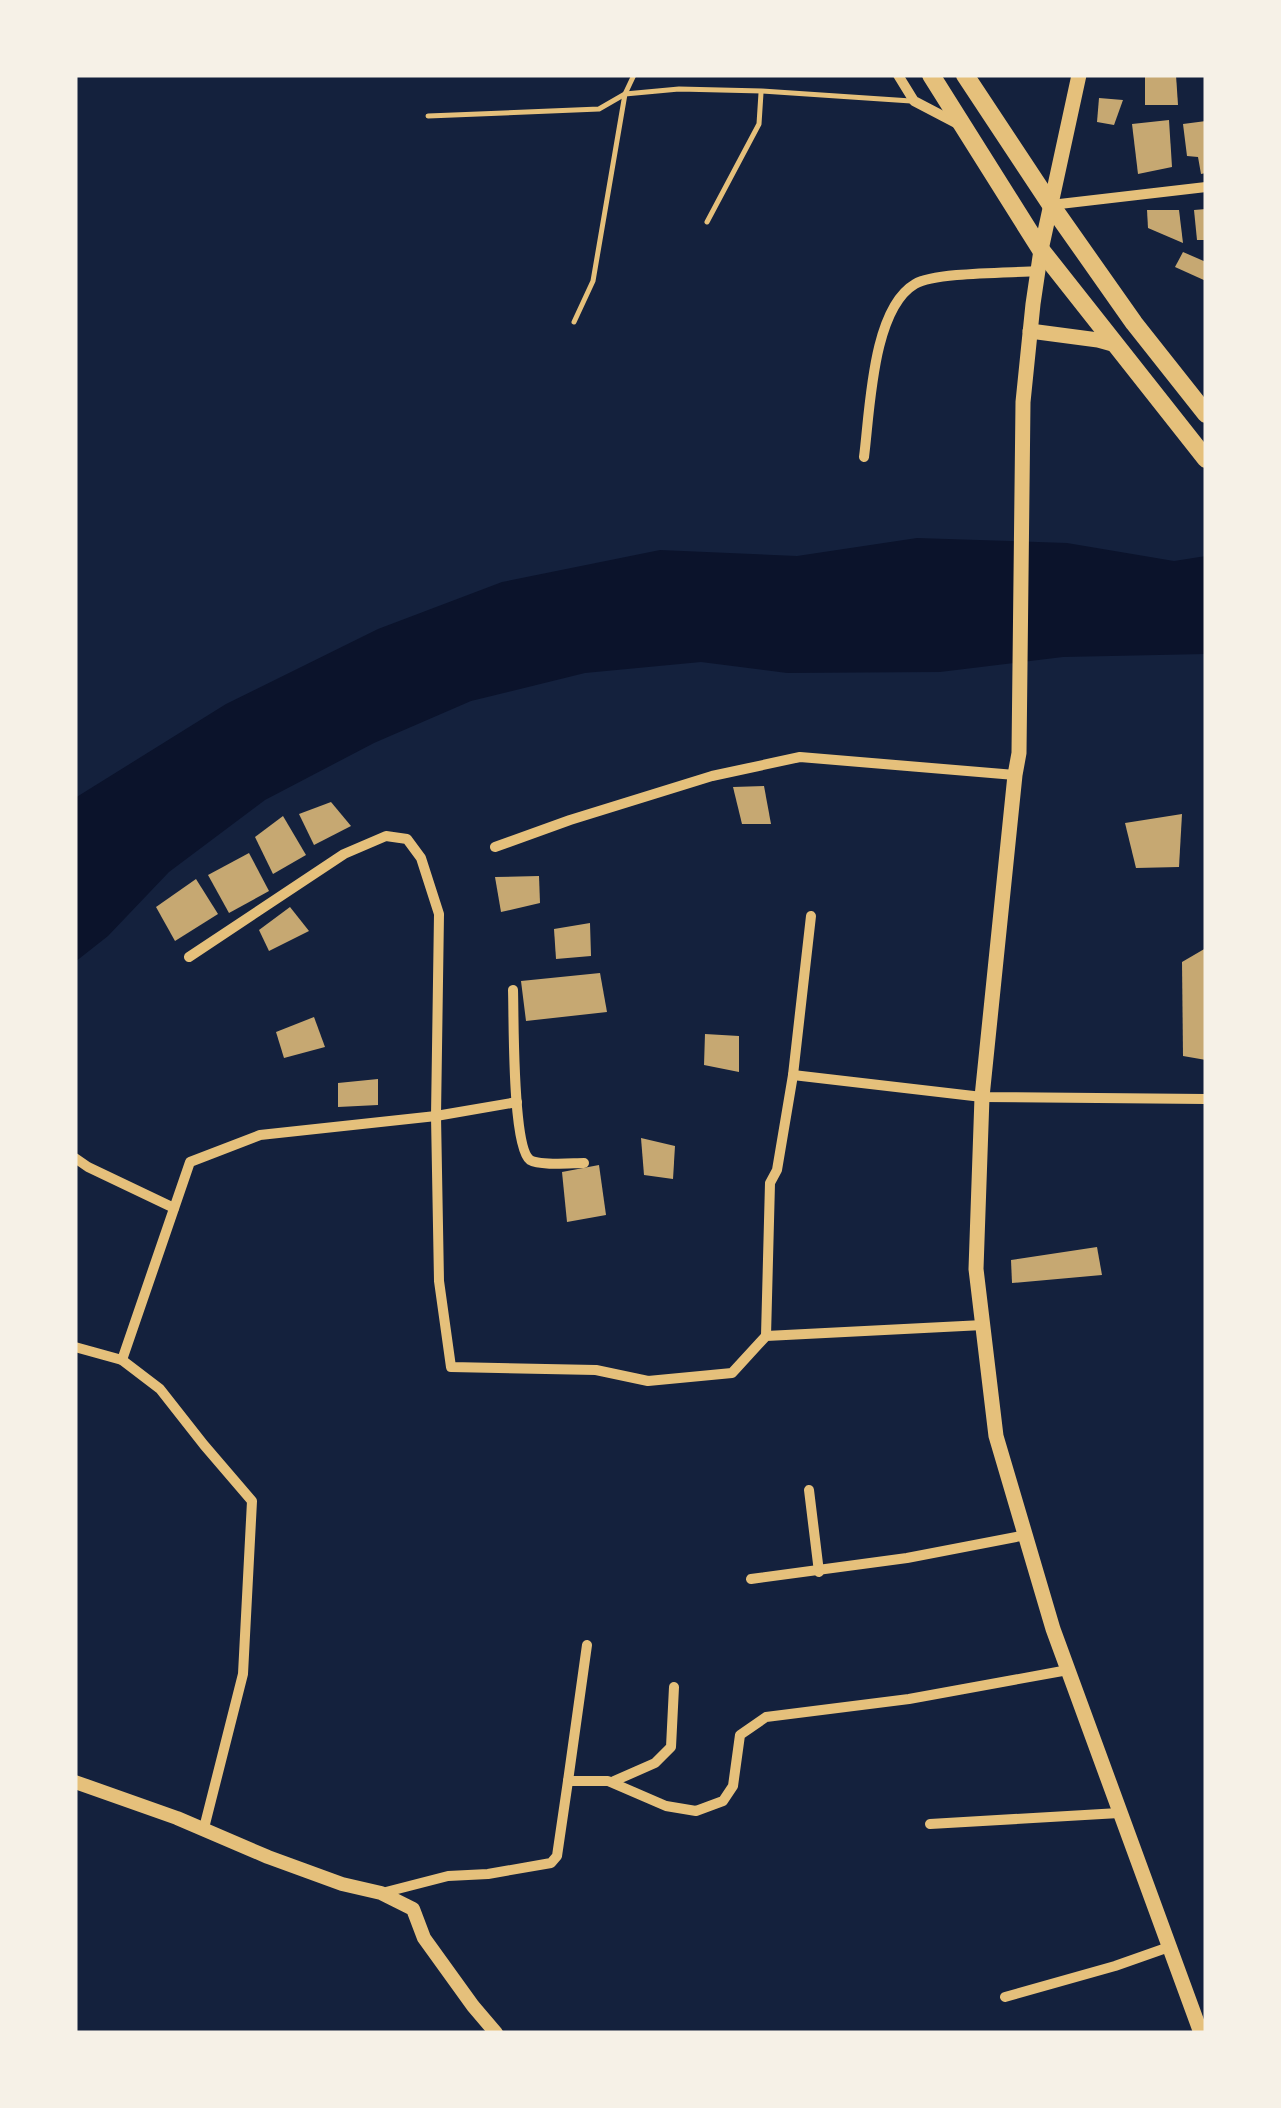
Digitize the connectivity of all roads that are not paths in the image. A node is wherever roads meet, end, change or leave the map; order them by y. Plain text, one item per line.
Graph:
1 (634, 75) edge
2 (898, 75) edge
3 (931, 75) edge
4 (965, 75) edge
5 (1079, 75) edge
6 (762, 91) junction
7 (625, 94) junction
8 (914, 101) junction
9 (428, 116) dead end
10 (964, 127) junction
11 (1206, 188) edge
12 (1051, 205) junction
13 (707, 222) dead end
14 (1042, 250) junction
15 (1038, 271) junction
16 (574, 322) dead end
17 (1030, 332) junction
18 (1116, 346) junction
19 (1206, 414) edge
20 (864, 457) dead end
21 (1206, 459) edge
22 (1014, 775) junction
23 (495, 848) dead end
24 (810, 916) dead end
25 (188, 957) dead end
26 (513, 990) dead end
27 (793, 1075) junction
28 (982, 1097) junction
29 (1206, 1099) edge
30 (517, 1102) junction
31 (436, 1116) junction
32 (75, 1158) edge
33 (584, 1163) dead end
34 (174, 1208) junction
35 (983, 1325) junction
36 (766, 1336) junction
37 (75, 1348) edge
38 (122, 1360) junction
39 (809, 1490) dead end
40 (1026, 1535) junction
41 (819, 1572) junction
42 (751, 1579) dead end
43 (587, 1645) dead end
44 (1068, 1670) junction
45 (674, 1688) dead end
46 (568, 1781) junction
47 (75, 1782) edge
48 (613, 1782) junction
49 (1119, 1813) junction
50 (930, 1824) dead end
51 (204, 1828) junction
52 (381, 1893) junction
53 (1170, 1947) junction
54 (1004, 1997) dead end
55 (496, 2033) edge
56 (1200, 2033) edge

1 - 7 lane
2 - 8 street
3 - 10 highway
4 - 12 highway
5 - 12 main road
6 - 7 lane
6 - 8 lane
6 - 13 lane
7 - 9 lane
7 - 16 lane
8 - 10 street
10 - 14 highway
11 - 12 street
12 - 14 main road
12 - 19 highway
14 - 15 main road
14 - 18 highway
15 - 17 main road
15 - 20 street
17 - 18 main road
17 - 22 main road
18 - 21 highway
22 - 23 street
22 - 28 main road
24 - 27 street
25 - 31 street
26 - 30 street
27 - 28 street
27 - 36 street
28 - 29 street
28 - 35 main road
30 - 31 street
30 - 33 street
31 - 34 street
31 - 36 street
32 - 34 street
34 - 38 street
35 - 36 street
35 - 40 main road
37 - 38 street
38 - 51 street
39 - 41 street
40 - 41 street
40 - 44 main road
41 - 42 street
43 - 46 street
44 - 48 street
44 - 49 main road
45 - 48 street
46 - 48 street
46 - 52 street
47 - 51 street
49 - 50 street
49 - 53 main road
51 - 52 street
52 - 55 street
53 - 54 street
53 - 56 main road

